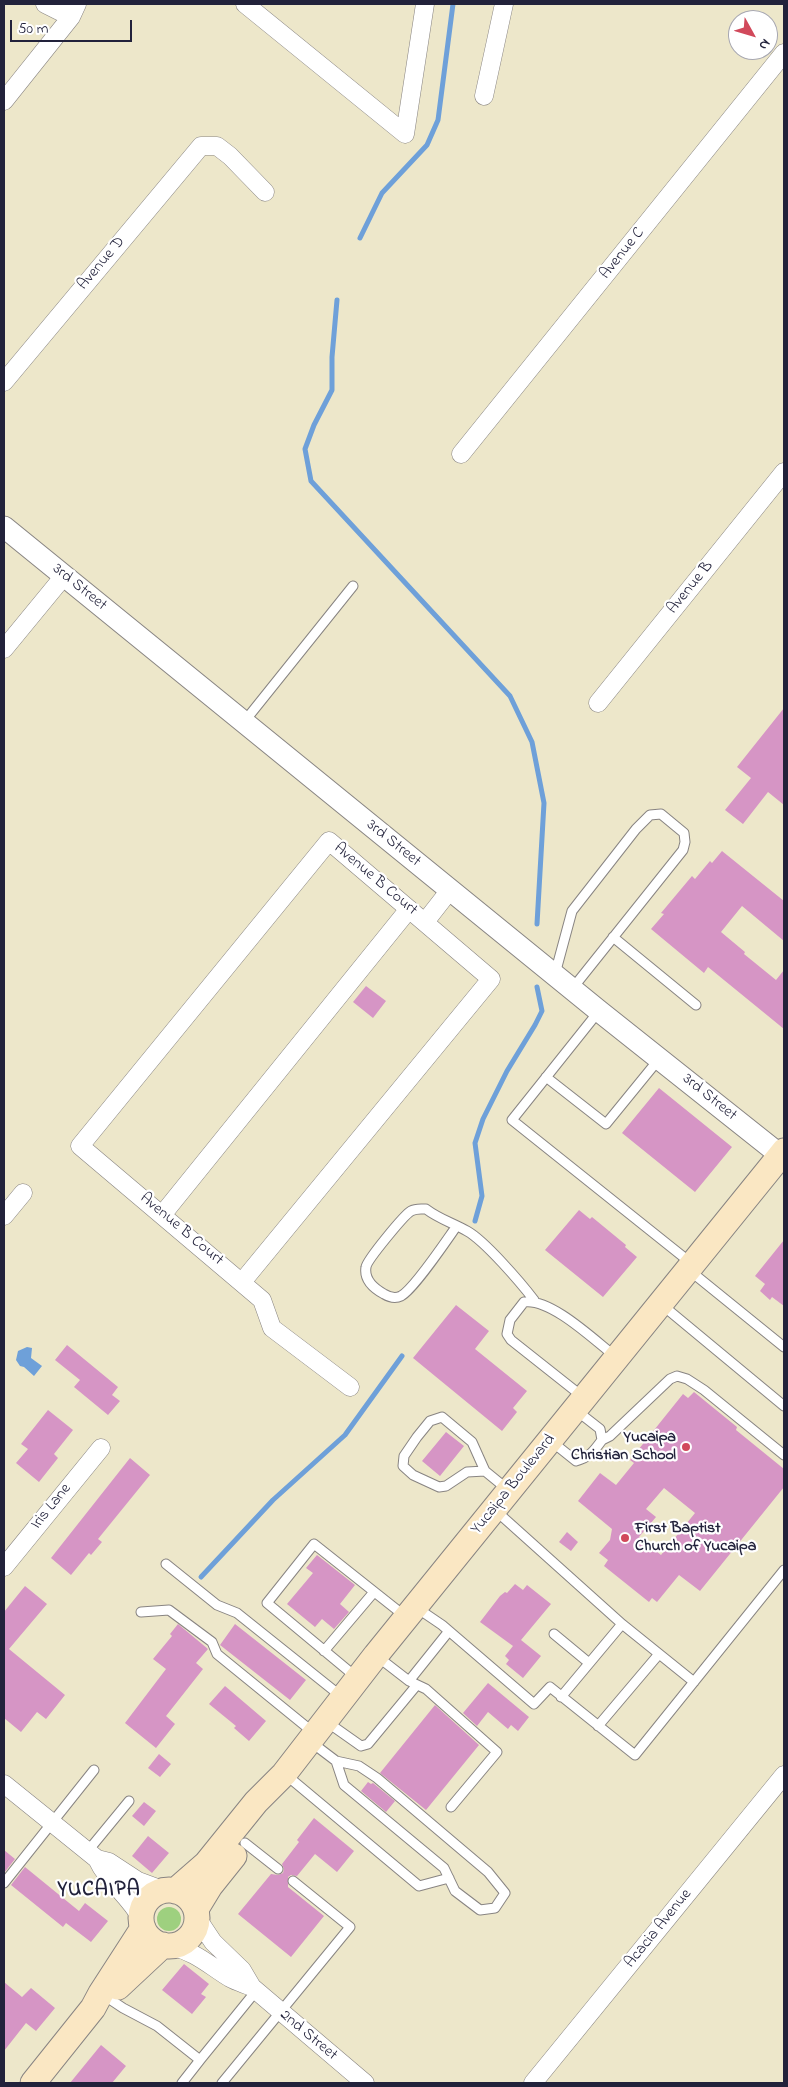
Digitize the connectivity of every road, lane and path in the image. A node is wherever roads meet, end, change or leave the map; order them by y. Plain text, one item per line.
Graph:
1 (45, 4) edge
2 (245, 4) edge
3 (504, 4) edge
4 (422, 5) edge
5 (74, 10) edge
6 (784, 54) edge
7 (484, 96) dead end
8 (4, 101) edge
9 (265, 192) dead end
10 (4, 382) edge
11 (462, 454) dead end
12 (784, 472) edge
13 (4, 527) edge
14 (64, 576) junction
15 (353, 586) dead end
16 (4, 649) edge
17 (598, 703) dead end
18 (244, 722) junction
19 (450, 890) junction
20 (409, 909) junction
21 (425, 922) junction
22 (613, 937) junction
23 (555, 975) junction
24 (572, 989) junction
25 (696, 1005) dead end
26 (599, 1011) junction
27 (660, 1058) junction
28 (546, 1077) junction
29 (783, 1155) edge
30 (22, 1193) dead end
31 (162, 1215) junction
32 (4, 1216) edge
33 (456, 1227) junction
34 (689, 1266) junction
35 (242, 1282) junction
36 (534, 1300) junction
37 (660, 1304) junction
38 (784, 1347) edge
39 (617, 1359) junction
40 (350, 1387) dead end
41 (579, 1403) junction
42 (784, 1406) edge
43 (602, 1440) junction
44 (550, 1441) junction
45 (101, 1448) dead end
46 (784, 1455) edge
47 (485, 1471) junction
48 (502, 1500) junction
49 (166, 1564) dead end
50 (4, 1566) edge
51 (784, 1570) edge
52 (374, 1592) junction
53 (141, 1612) dead end
54 (411, 1612) junction
55 (622, 1624) junction
56 (449, 1631) junction
57 (554, 1634) dead end
58 (324, 1651) junction
59 (659, 1654) junction
60 (376, 1655) junction
61 (589, 1664) junction
62 (694, 1682) junction
63 (412, 1684) junction
64 (350, 1688) junction
65 (562, 1697) junction
66 (598, 1726) junction
67 (316, 1731) junction
68 (336, 1761) junction
69 (94, 1770) dead end
70 (284, 1774) junction
71 (784, 1775) edge
72 (4, 1784) edge
73 (129, 1801) dead end
74 (451, 1807) dead end
75 (52, 1824) junction
76 (245, 1843) junction
77 (92, 1856) junction
78 (278, 1869) dead end
79 (448, 1878) junction
80 (293, 1881) dead end
81 (4, 1883) edge
82 (170, 1891) junction
83 (196, 1914) junction
84 (142, 1923) junction
85 (166, 1946) junction
86 (254, 1989) junction
87 (100, 2000) junction
88 (280, 2013) junction
89 (200, 2060) junction
90 (33, 2083) edge
91 (182, 2083) edge
92 (222, 2083) edge
93 (366, 2083) edge
94 (533, 2083) edge

1 - 5 street
2 - 4 street
3 - 7 street
5 - 8 street
6 - 11 street, Avenue C
9 - 10 street, Avenue D
12 - 17 street, Avenue B
13 - 14 street, 3rd Street
14 - 16 street
14 - 18 street, 3rd Street
15 - 18 lane
18 - 19 street, 3rd Street
19 - 21 street
19 - 23 street, 3rd Street
20 - 21 street, Avenue B Court
20 - 31 street
20 - 31 street, Avenue B Court
21 - 35 street, Avenue B Court
22 - 23 lane
22 - 24 lane
22 - 25 lane
23 - 24 street, 3rd Street
24 - 26 street, 3rd Street
26 - 27 street, 3rd Street
26 - 28 lane
27 - 28 lane
27 - 29 street, 3rd Street
28 - 34 lane
29 - 34 main road, Yucaipa Boulevard
30 - 32 street
31 - 35 street, Avenue B Court
33 - 33 lane
33 - 36 lane
34 - 37 main road, Yucaipa Boulevard
34 - 38 lane
35 - 40 street, Avenue B Court
36 - 39 lane
36 - 41 lane
37 - 39 main road, Yucaipa Boulevard
37 - 42 lane
39 - 41 main road, Yucaipa Boulevard
41 - 43 lane
41 - 44 main road, Yucaipa Boulevard
43 - 44 lane
43 - 46 lane
44 - 48 main road, Yucaipa Boulevard
45 - 50 street, Iris Lane
47 - 47 lane
47 - 48 lane
48 - 54 main road, Yucaipa Boulevard
48 - 55 lane
49 - 64 lane
51 - 62 lane
52 - 54 lane
52 - 58 lane
52 - 58 lane
53 - 67 lane
54 - 56 lane
54 - 60 main road, Yucaipa Boulevard
55 - 59 lane
55 - 61 lane
56 - 63 lane
56 - 65 lane
57 - 61 lane
58 - 64 lane
59 - 62 lane
59 - 66 lane
60 - 63 lane
60 - 64 main road, Yucaipa Boulevard
61 - 65 lane
62 - 66 lane
63 - 67 lane
63 - 74 lane
64 - 67 main road, Yucaipa Boulevard
65 - 66 lane
67 - 68 lane
67 - 70 main road, Yucaipa Boulevard
68 - 79 lane
68 - 79 lane
69 - 75 lane
70 - 76 main road, Yucaipa Boulevard
70 - 79 lane
70 - 82 main road, Yucaipa Boulevard
71 - 94 street, Acacia Avenue
72 - 75 street
73 - 77 lane
75 - 77 street
75 - 81 lane
76 - 78 lane
76 - 83 main road, Yucaipa Boulevard
77 - 82 street
77 - 84 street
80 - 88 lane
82 - 83 main road
82 - 84 main road
83 - 85 main road
83 - 86 street, 2nd Street
84 - 85 main road
84 - 87 main road
85 - 86 street, 2nd Street
85 - 87 main road
86 - 88 street, 2nd Street
86 - 89 lane
87 - 89 lane
87 - 90 main road
88 - 92 lane
88 - 93 street, 2nd Street
89 - 91 lane

